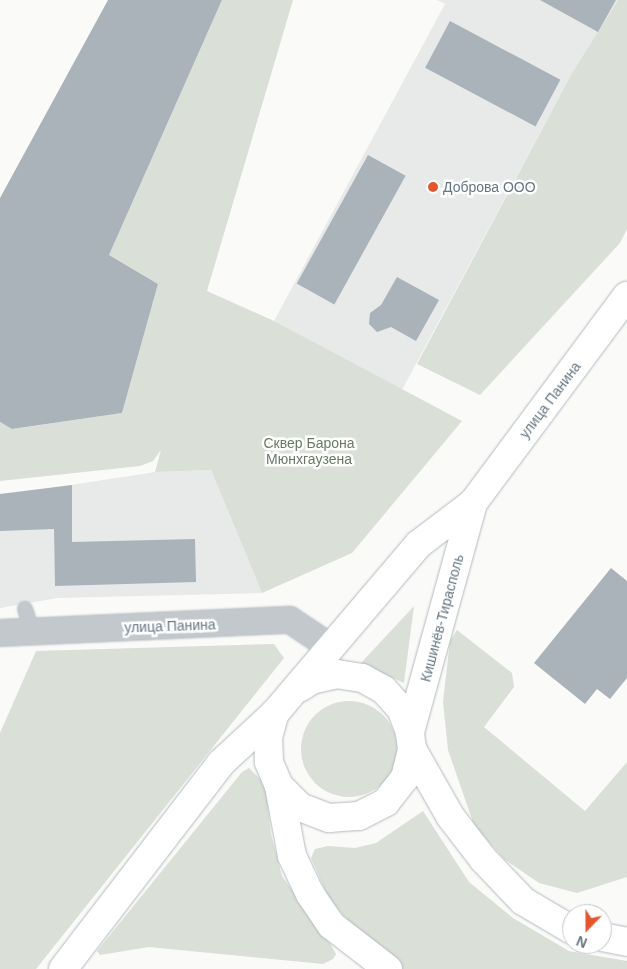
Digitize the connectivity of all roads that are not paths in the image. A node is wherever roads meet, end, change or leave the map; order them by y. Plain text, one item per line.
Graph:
1 (627, 296) edge
2 (473, 503) junction
3 (0, 633) edge
4 (332, 648) junction
5 (283, 703) junction
6 (411, 740) junction
7 (279, 786) junction
8 (562, 924) edge
9 (612, 939) edge
10 (627, 942) edge
11 (63, 969) edge
12 (388, 969) edge

1 - 2 main road, улица Панина
2 - 4 main road
2 - 6 main road, Кишинёв-Тирасполь
3 - 4 street, улица Панина
4 - 5 main road
5 - 6 main road
5 - 7 main road
5 - 11 main road
6 - 7 main road
6 - 8 main road
7 - 12 main road
9 - 10 main road

